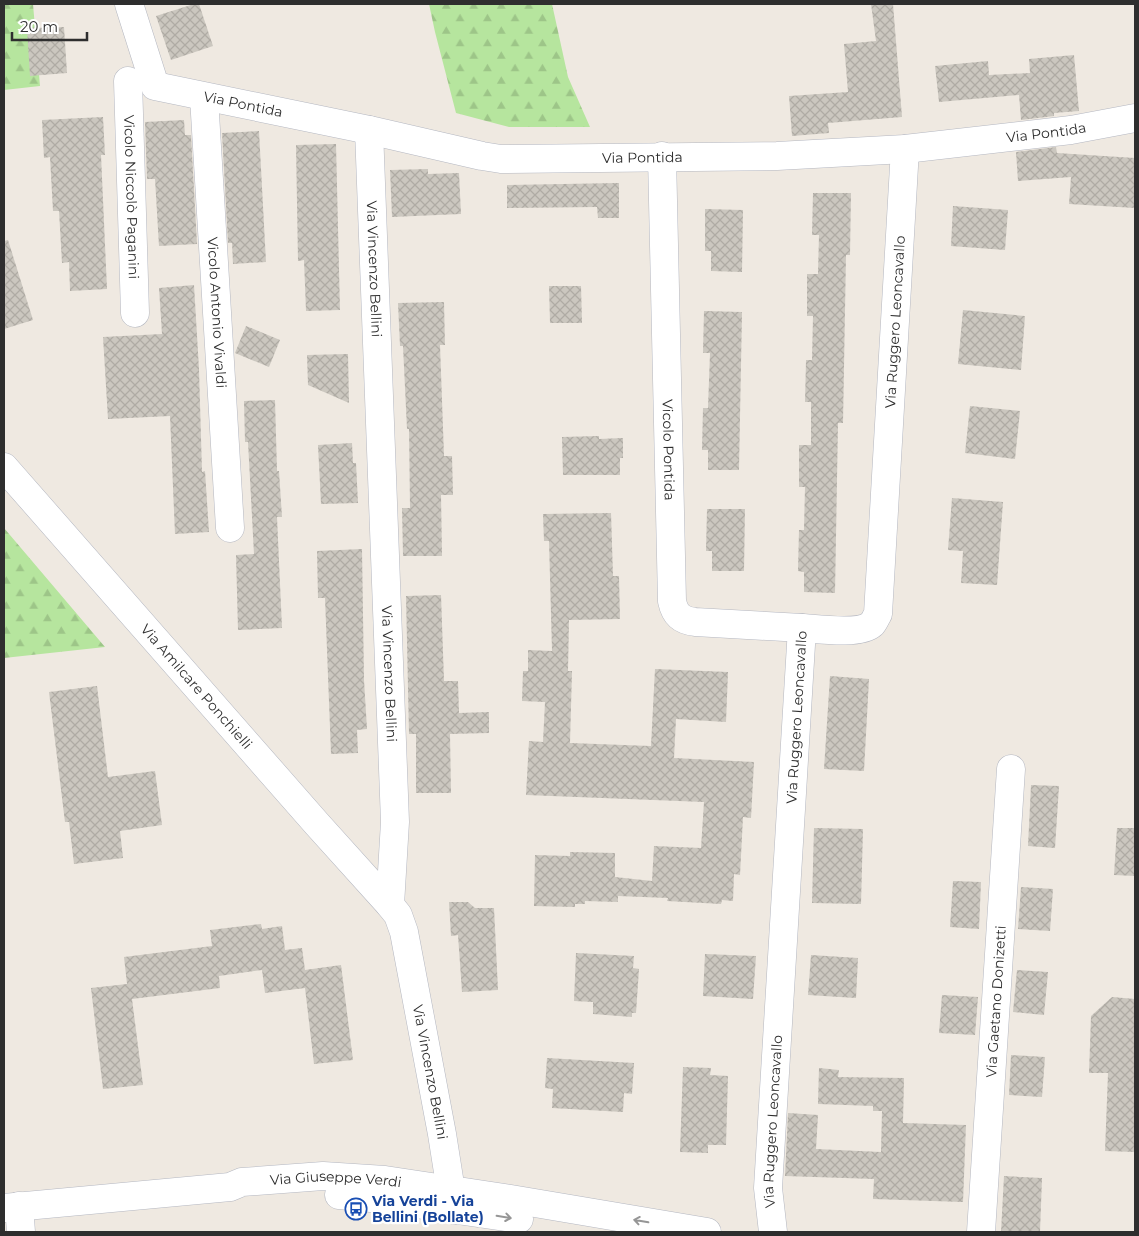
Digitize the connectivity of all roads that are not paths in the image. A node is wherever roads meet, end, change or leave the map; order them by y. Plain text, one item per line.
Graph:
1 (129, 4) edge
2 (128, 80) dead end
3 (204, 97) junction
4 (1135, 118) edge
5 (369, 130) junction
6 (905, 150) junction
7 (662, 156) junction
8 (136, 313) dead end
9 (4, 467) edge
10 (230, 528) dead end
11 (802, 628) junction
12 (1010, 770) dead end
13 (390, 905) junction
14 (452, 1200) junction
15 (15, 1215) edge
16 (602, 1232) edge
17 (707, 1232) edge
18 (773, 1232) edge
19 (981, 1232) edge

1 - 3 street, Via Pontida
2 - 8 street, Vicolo Niccolò Paganini
3 - 5 street, Via Pontida
3 - 10 street, Vicolo Antonio Vivaldi
4 - 6 street, Via Pontida
5 - 7 street, Via Pontida
5 - 13 street, Via Vincenzo Bellini
6 - 7 street, Via Pontida
6 - 11 street, Via Ruggero Leoncavallo
7 - 11 street, Vicolo Pontida
9 - 13 street, Via Amilcare Ponchielli
11 - 18 street, Via Ruggero Leoncavallo
12 - 19 street, Via Gaetano Donizetti
13 - 14 street, Via Vincenzo Bellini
14 - 15 street, Via Giuseppe Verdi
14 -> 16 street, Via Giuseppe Verdi
17 -> 14 street, Via Giuseppe Verdi

